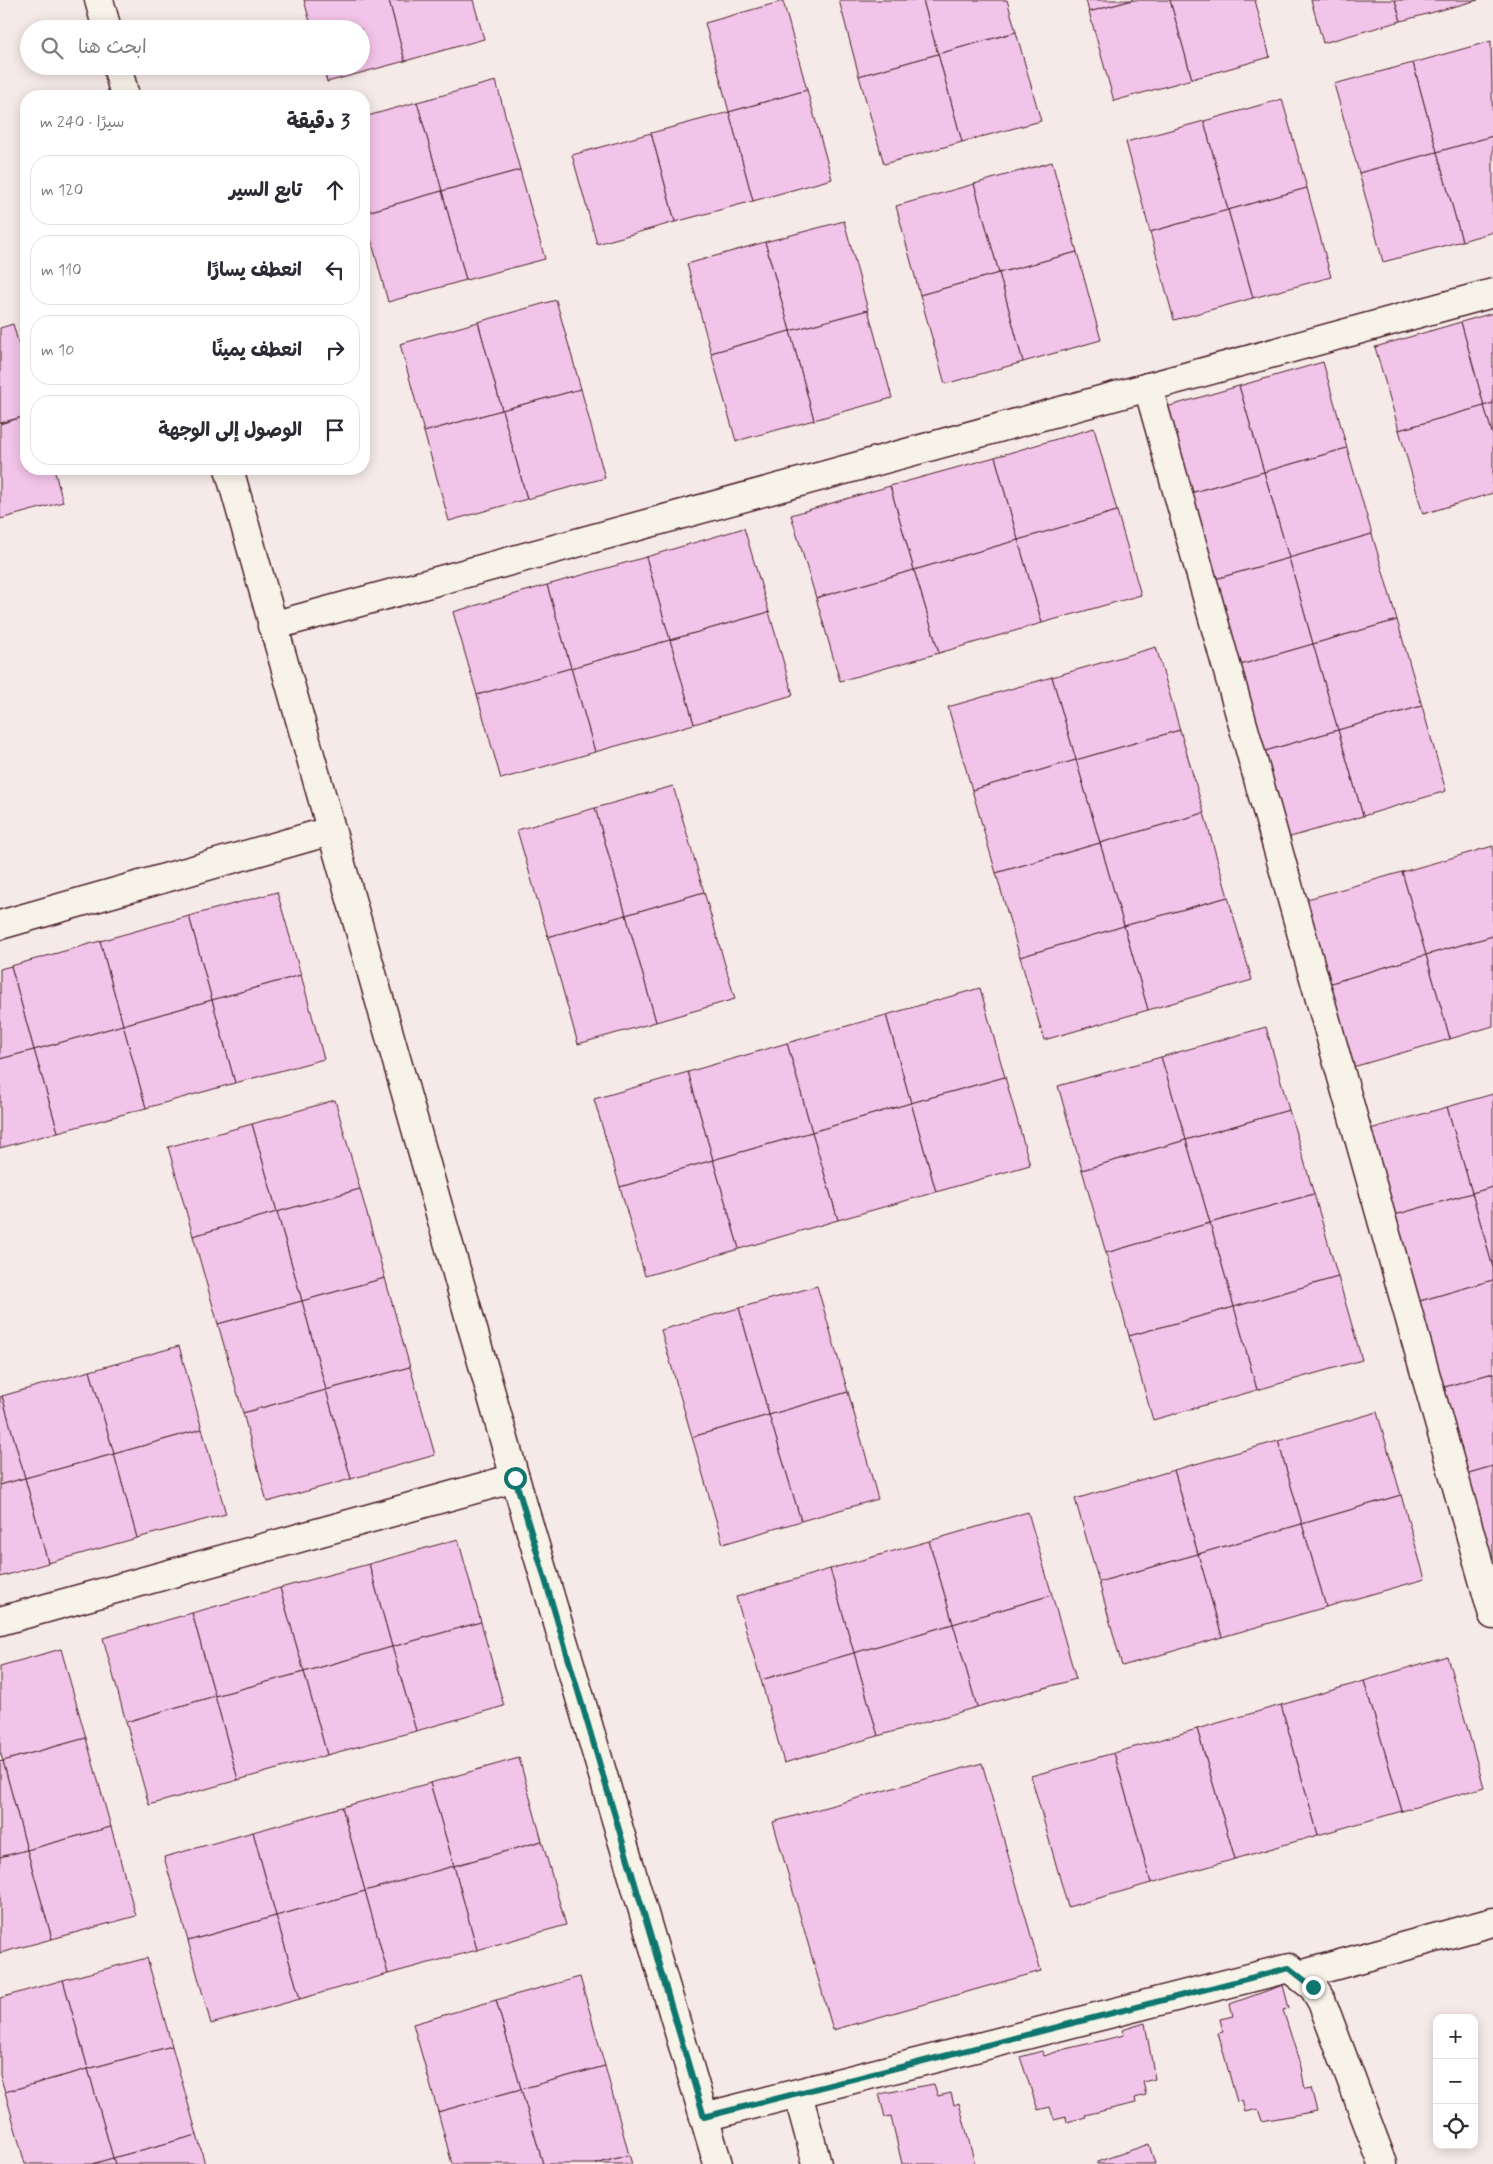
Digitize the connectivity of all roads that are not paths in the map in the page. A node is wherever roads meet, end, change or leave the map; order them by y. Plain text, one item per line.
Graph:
1 (98, 0) edge
2 (104, 20) edge
3 (119, 75) edge
4 (123, 90) edge
5 (1493, 293) edge
6 (1148, 387) junction
7 (231, 475) edge
8 (272, 626) junction
9 (330, 832) junction
10 (0, 925) edge
11 (515, 1478) junction
12 (1493, 1615) edge
13 (0, 1621) edge
14 (1493, 1922) edge
15 (1300, 1975) junction
16 (798, 2094) junction
17 (704, 2117) junction
18 (718, 2164) edge
19 (817, 2164) edge
20 (1383, 2164) edge

1 - 2 street
3 - 4 street
5 - 6 street
6 - 8 street
6 - 12 street
7 - 8 street
8 - 9 street
9 - 10 street
9 - 11 street
11 - 13 street
11 - 17 street
14 - 15 street
15 - 16 street
15 - 20 street
16 - 17 street
16 - 19 street
17 - 18 street

